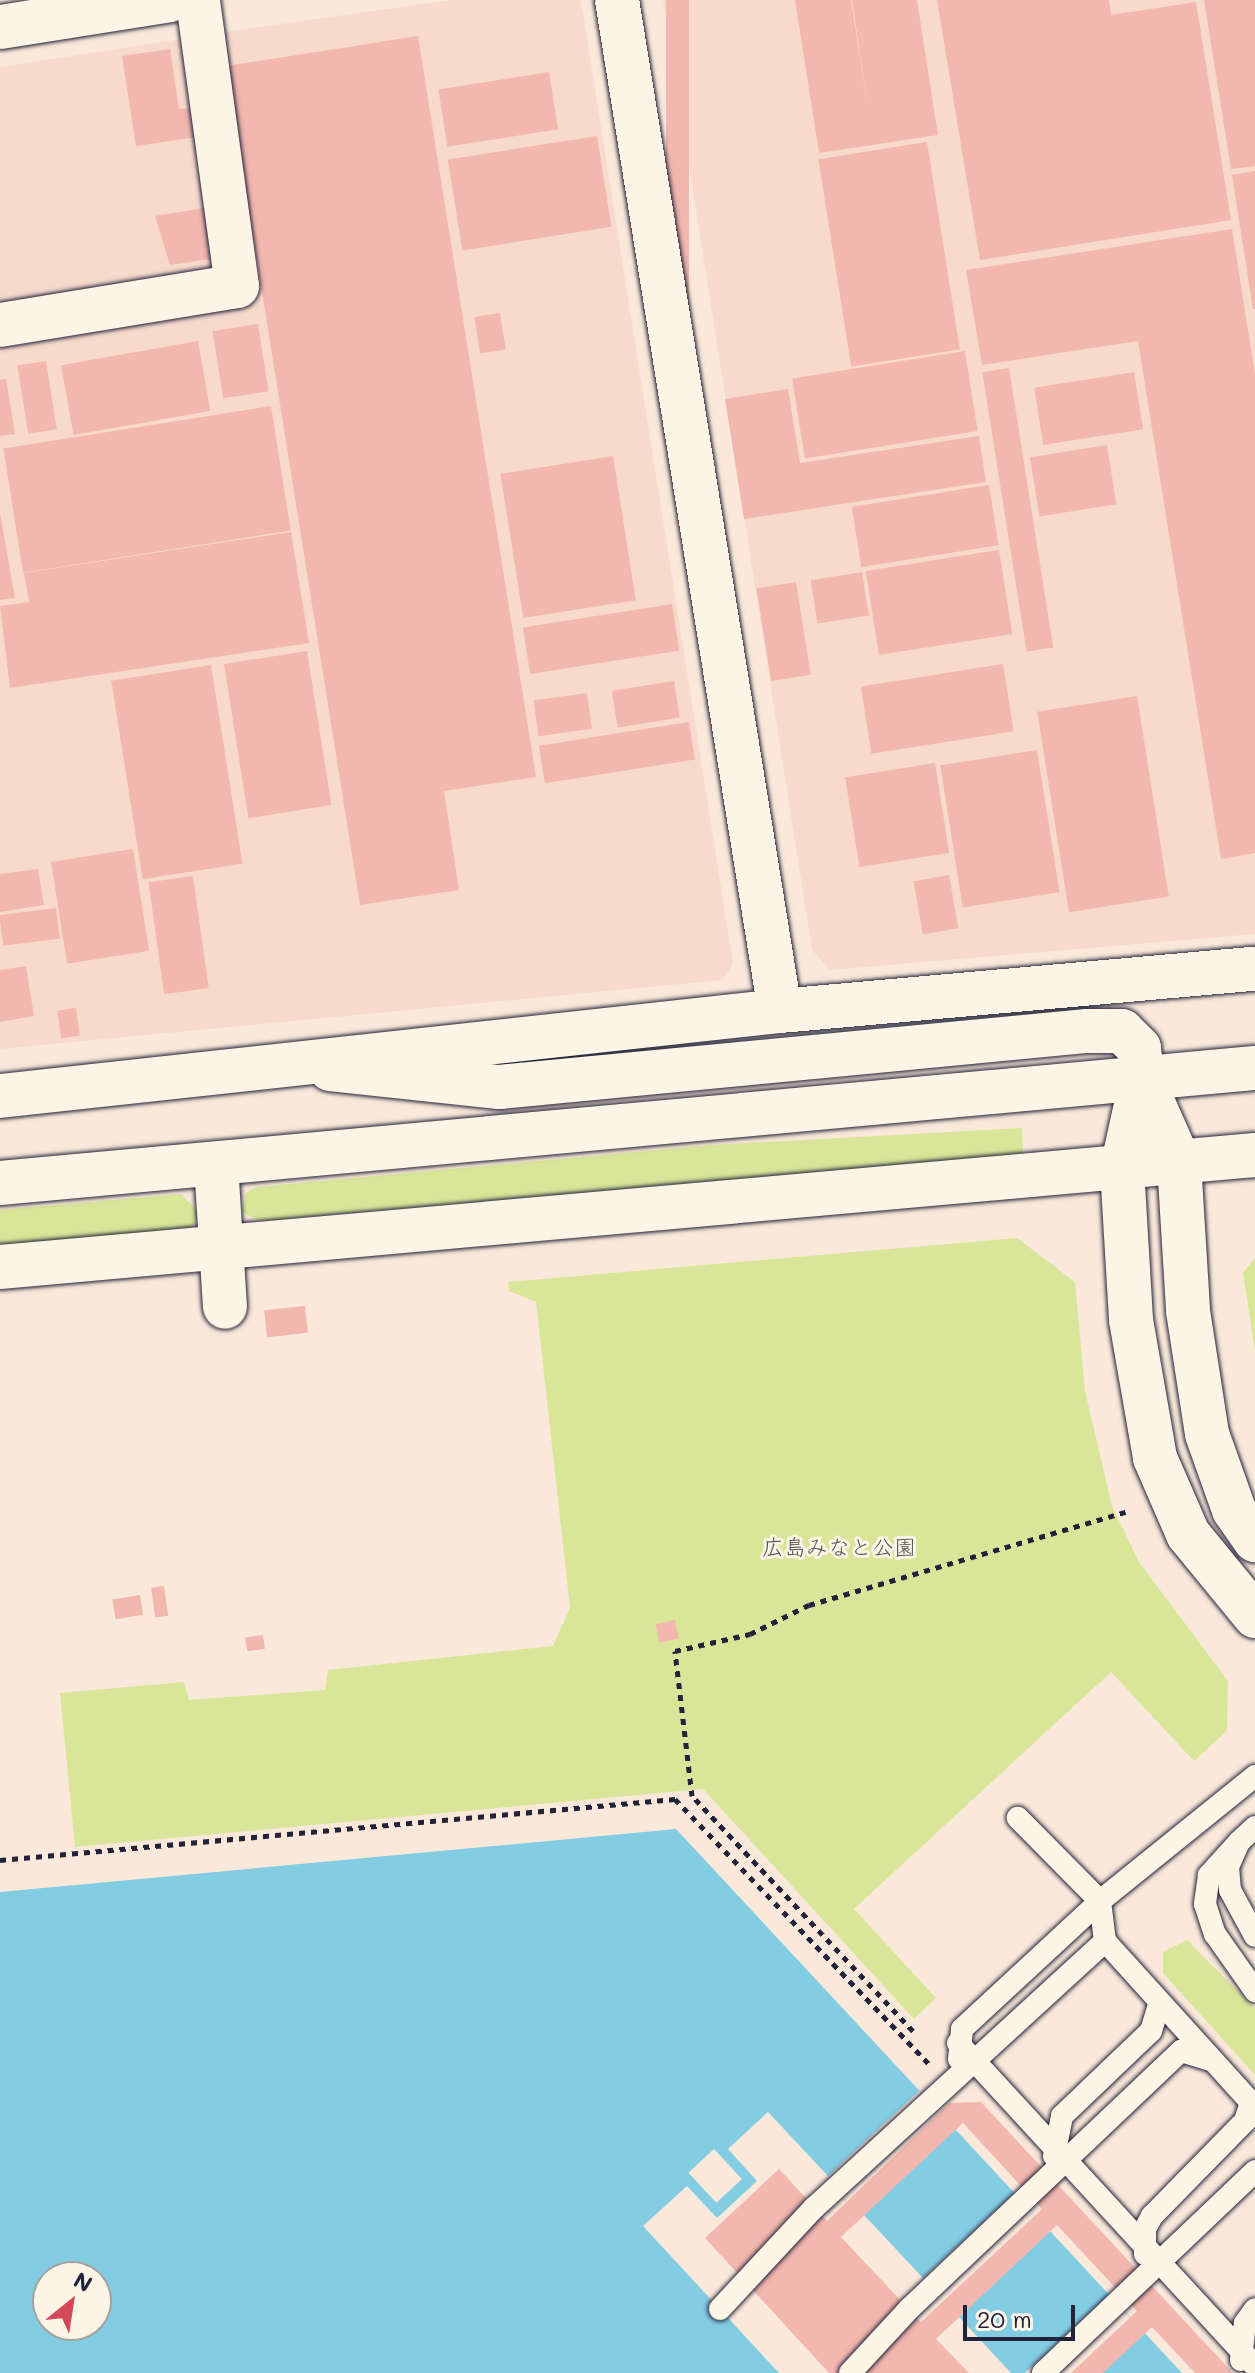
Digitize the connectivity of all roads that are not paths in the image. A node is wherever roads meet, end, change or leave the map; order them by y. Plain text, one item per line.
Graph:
1 (170, 0) edge
2 (198, 0) edge
3 (617, 0) edge
4 (3, 18) edge
5 (0, 325) edge
6 (1255, 969) edge
7 (780, 1011) junction
8 (286, 1065) junction
9 (1255, 1068) edge
10 (1142, 1078) junction
11 (0, 1096) edge
12 (1255, 1155) edge
13 (1179, 1162) junction
14 (216, 1164) junction
15 (1122, 1168) junction
16 (0, 1183) edge
17 (221, 1247) junction
18 (0, 1267) edge
19 (225, 1307) dead end
20 (1255, 1540) edge
21 (1255, 1616) edge
22 (1255, 1776) edge
23 (1018, 1818) dead end
24 (1247, 1834) edge
25 (1100, 1901) junction
26 (1255, 1936) edge
27 (1105, 1941) junction
28 (1255, 1991) edge
29 (1159, 2005) junction
30 (1211, 2060) junction
31 (961, 2072) junction
32 (1253, 2104) edge
33 (1058, 2161) junction
34 (1255, 2171) edge
35 (1142, 2243) junction
36 (1156, 2268) junction
37 (720, 2309) dead end
38 (1255, 2309) edge
39 (1248, 2364) edge
40 (850, 2373) edge
41 (1043, 2373) edge

1 - 4 street
2 - 5 street
3 - 7 street
6 - 7 street
7 - 8 street
8 - 10 street
8 - 11 street
9 - 10 street
10 - 13 street
10 - 14 street
10 - 15 street
12 - 13 street
13 - 15 street
13 - 20 street
14 - 16 street
14 - 17 street
15 - 17 street
15 - 21 street
17 - 18 street
17 - 19 street
22 - 25 lane
23 - 25 lane
24 - 26 lane
24 - 28 lane
25 - 27 lane
25 - 31 lane
27 - 29 lane
27 - 31 lane
29 - 30 lane
29 - 33 lane
30 - 32 lane
30 - 33 lane
31 - 33 lane
31 - 37 lane
32 - 35 lane
33 - 35 lane
33 - 40 lane
34 - 36 lane
35 - 36 lane
36 - 39 lane
36 - 41 lane
38 - 39 lane

